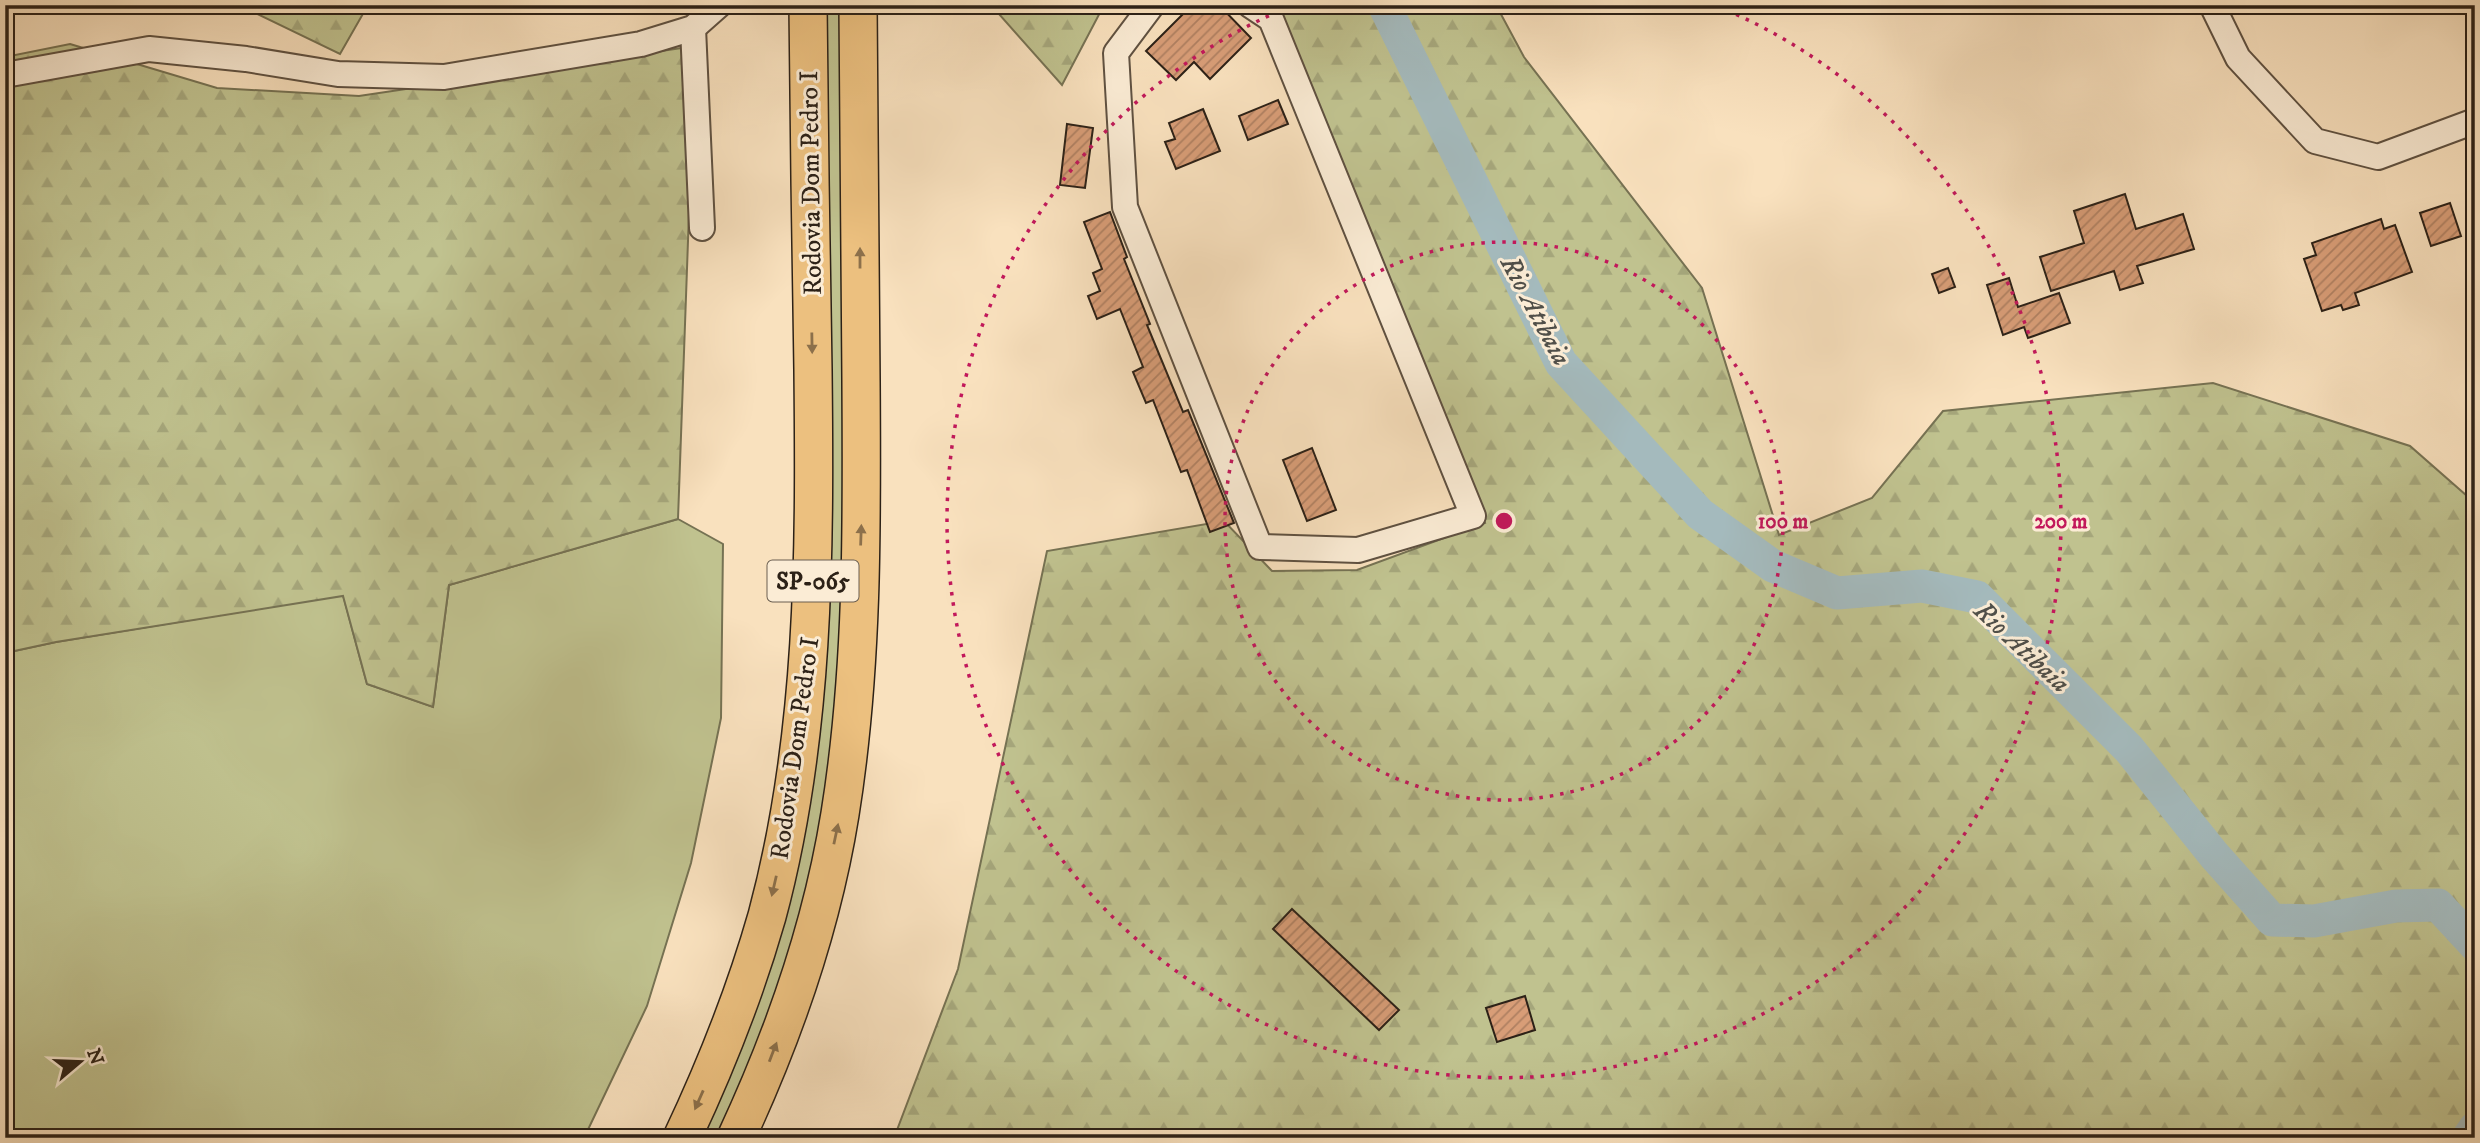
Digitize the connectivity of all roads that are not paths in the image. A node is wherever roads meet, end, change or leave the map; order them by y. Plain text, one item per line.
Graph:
1 (719, 5) edge
2 (808, 5) edge
3 (858, 5) edge
4 (1152, 5) edge
5 (1250, 5) edge
6 (2212, 5) edge
7 (693, 28) junction
8 (5, 75) edge
9 (2475, 121) edge
10 (702, 228) dead end
11 (682, 1138) edge
12 (736, 1138) edge

1 - 7 street
2 -> 11 highway, Rodovia Dom Pedro I / SP-065
12 -> 3 highway, Rodovia Dom Pedro I / SP-065
4 - 5 street
6 - 9 street
7 - 8 street
7 - 10 street

